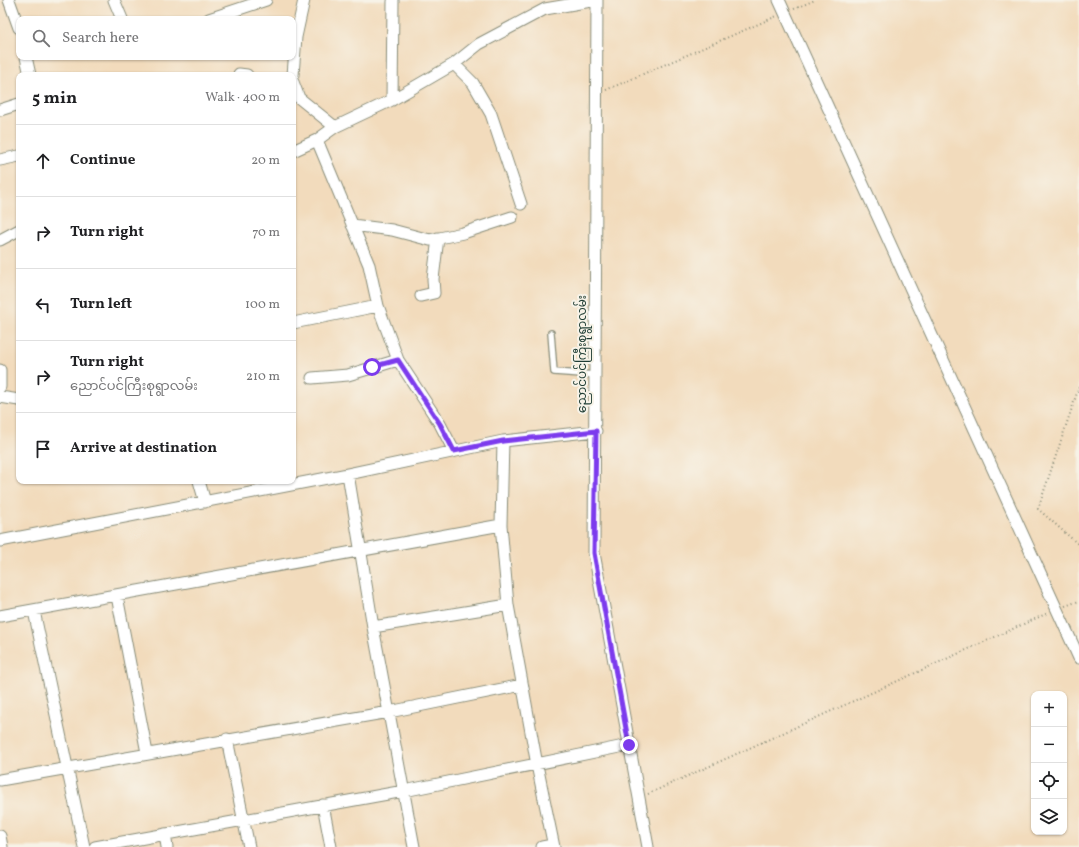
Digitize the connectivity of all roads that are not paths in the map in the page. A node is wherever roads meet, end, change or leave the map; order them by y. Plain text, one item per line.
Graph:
1 (9, 0) edge
2 (114, 0) edge
3 (266, 0) edge
4 (304, 0) edge
5 (597, 0) edge
6 (779, 0) edge
7 (393, 1) edge
8 (121, 16) edge
9 (217, 16) edge
10 (16, 20) edge
11 (296, 37) edge
12 (27, 60) edge
13 (294, 60) edge
14 (454, 64) junction
15 (29, 72) edge
16 (293, 72) edge
17 (296, 90) edge
18 (392, 100) junction
19 (16, 105) edge
20 (0, 110) edge
21 (335, 127) junction
22 (317, 140) junction
23 (296, 150) edge
24 (16, 157) edge
25 (0, 160) edge
26 (521, 204) dead end
27 (512, 217) dead end
28 (352, 224) junction
29 (16, 232) edge
30 (438, 238) junction
31 (0, 240) edge
32 (421, 296) dead end
33 (378, 306) junction
34 (296, 322) edge
35 (551, 333) dead end
36 (398, 360) junction
37 (0, 370) edge
38 (596, 375) junction
39 (312, 378) dead end
40 (0, 387) edge
41 (0, 397) edge
42 (16, 400) edge
43 (596, 431) junction
44 (503, 441) junction
45 (454, 451) junction
46 (348, 474) junction
47 (201, 484) edge
48 (205, 502) junction
49 (501, 525) junction
50 (0, 541) edge
51 (360, 551) junction
52 (117, 596) junction
53 (508, 606) junction
54 (34, 611) junction
55 (0, 616) edge
56 (373, 627) junction
57 (1079, 658) edge
58 (522, 686) junction
59 (389, 712) junction
60 (228, 739) junction
61 (629, 745) junction
62 (147, 753) junction
63 (537, 765) junction
64 (67, 767) junction
65 (0, 780) edge
66 (404, 791) junction
67 (323, 806) junction
68 (245, 820) junction
69 (165, 834) junction
70 (0, 836) edge
71 (554, 846) edge
72 (2, 847) edge
73 (84, 847) edge
74 (96, 847) edge
75 (167, 847) edge
76 (250, 847) edge
77 (331, 847) edge
78 (414, 847) edge
79 (542, 847) edge
80 (648, 847) edge

1 - 10 street
2 - 8 street
3 - 9 street
4 - 11 street
5 - 14 street
5 - 38 street, ညောင်ပင်ကြီးစုရွာလမ်း
6 - 57 street
7 - 18 street
12 - 15 street
13 - 16 street
14 - 18 street
14 - 26 street
17 - 21 street
18 - 21 street
19 - 20 street
21 - 22 street
22 - 23 street
22 - 28 street
24 - 25 street
27 - 30 street
28 - 30 street
28 - 33 street
29 - 31 street
30 - 32 street
33 - 34 street
33 - 36 street
35 - 38 lane
36 - 39 street
36 - 45 street
37 - 40 street
38 - 43 street, ညောင်ပင်ကြီးစုရွာလမ်း
41 - 42 street
43 - 44 street
43 - 61 street, ညောင်ပင်ကြီးစုရွာလမ်း
44 - 45 street
44 - 49 street
45 - 46 street
46 - 48 street
46 - 51 street
47 - 48 street
48 - 50 street
49 - 51 street
49 - 53 street
51 - 52 street
51 - 56 street
52 - 54 street
52 - 62 street
53 - 56 street
53 - 58 street
54 - 55 street
54 - 64 street
56 - 59 street
58 - 59 street
58 - 63 street
59 - 60 street
59 - 66 street
60 - 62 street
60 - 68 street
61 - 63 street
61 - 80 street, ညောင်ပင်ကြီးစုရွာလမ်း
62 - 64 street
63 - 66 street
63 - 71 street
64 - 65 street
64 - 73 street
66 - 67 street
66 - 78 street
67 - 68 street
67 - 77 street
68 - 69 street
68 - 76 street
69 - 74 street
69 - 75 street
70 - 72 street
71 - 79 street

